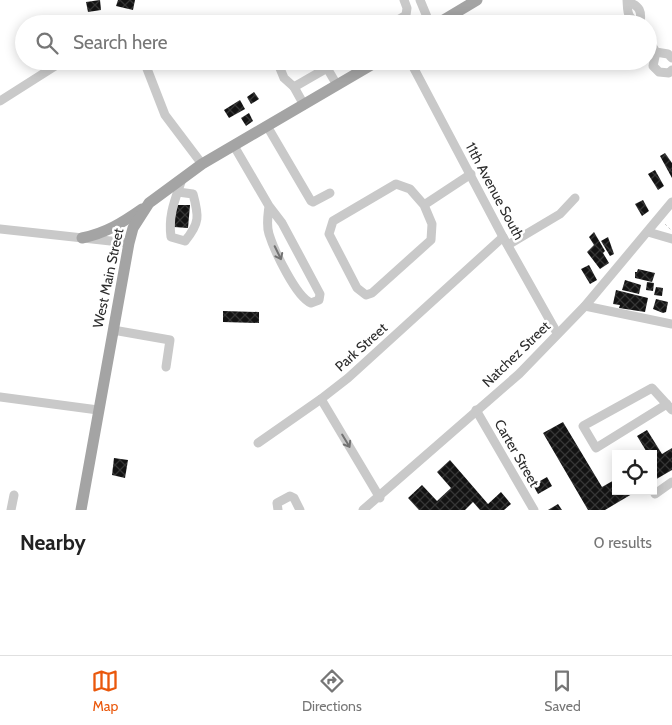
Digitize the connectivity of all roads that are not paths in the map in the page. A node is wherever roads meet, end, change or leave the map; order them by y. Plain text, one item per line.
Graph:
1 (404, 0) edge
2 (420, 0) edge
3 (477, 0) edge
4 (628, 1) edge
5 (406, 15) edge
6 (426, 15) edge
7 (452, 15) edge
8 (628, 15) edge
9 (657, 52) edge
10 (672, 58) edge
11 (49, 70) edge
12 (148, 70) edge
13 (281, 70) edge
14 (324, 70) edge
15 (328, 70) edge
16 (363, 70) edge
17 (415, 70) edge
18 (657, 70) edge
19 (672, 70) edge
20 (337, 85) junction
21 (294, 87) junction
22 (0, 101) edge
23 (304, 105) junction
24 (267, 126) junction
25 (234, 146) junction
26 (202, 164) junction
27 (471, 174) junction
28 (182, 179) junction
29 (178, 192) junction
30 (330, 193) dead end
31 (575, 198) dead end
32 (672, 202) edge
33 (149, 204) junction
34 (424, 204) junction
35 (269, 206) junction
36 (0, 229) edge
37 (648, 232) junction
38 (82, 238) junction
39 (672, 239) edge
40 (506, 241) junction
41 (129, 243) junction
42 (585, 306) junction
43 (671, 321) edge
44 (113, 330) junction
45 (557, 333) junction
46 (166, 367) dead end
47 (0, 397) edge
48 (321, 399) junction
49 (669, 407) edge
50 (98, 410) junction
51 (476, 410) junction
52 (258, 443) dead end
53 (672, 482) edge
54 (657, 493) edge
55 (14, 495) dead end
56 (380, 498) junction
57 (11, 510) edge
58 (81, 510) edge
59 (278, 510) edge
60 (300, 510) edge
61 (363, 510) edge
62 (534, 510) edge

1 - 5 street
2 - 6 street
3 - 7 main road
4 - 8 street
9 - 10 street
11 - 22 street
12 - 26 street
13 - 21 street
14 - 21 street
15 - 20 street
16 - 20 main road, West Main Street
17 - 27 street, 11th Avenue South
18 - 19 street
20 - 23 main road, West Main Street
21 - 23 street
23 - 24 main road, West Main Street
24 - 25 main road, West Main Street
24 - 30 street
25 - 26 main road, West Main Street
25 - 35 street
26 - 28 main road, West Main Street
27 - 34 street
27 - 40 street, 11th Avenue South
28 - 29 street
28 - 33 main road, West Main Street
29 - 29 street
31 - 40 street, Park Street
32 - 37 street, Natchez Street
33 - 38 main road
33 - 41 main road, West Main Street
34 - 34 street
35 -> 35 street
36 - 38 street
37 - 39 street
37 - 42 street, Natchez Street
38 - 41 street
40 - 45 street, 11th Avenue South
40 - 48 street, Park Street
41 - 44 main road, West Main Street
42 - 43 street
42 - 45 street, Natchez Street
44 - 46 street
44 - 50 main road, West Main Street
45 - 51 street, Natchez Street
47 - 50 street
48 - 52 street, Park Street
48 -> 56 street
49 - 49 street
50 - 58 main road, West Main Street
51 - 56 street, Natchez Street
51 - 62 street, Carter Street
53 - 54 street
55 - 57 street
56 - 61 street, Natchez Street
59 - 60 street

